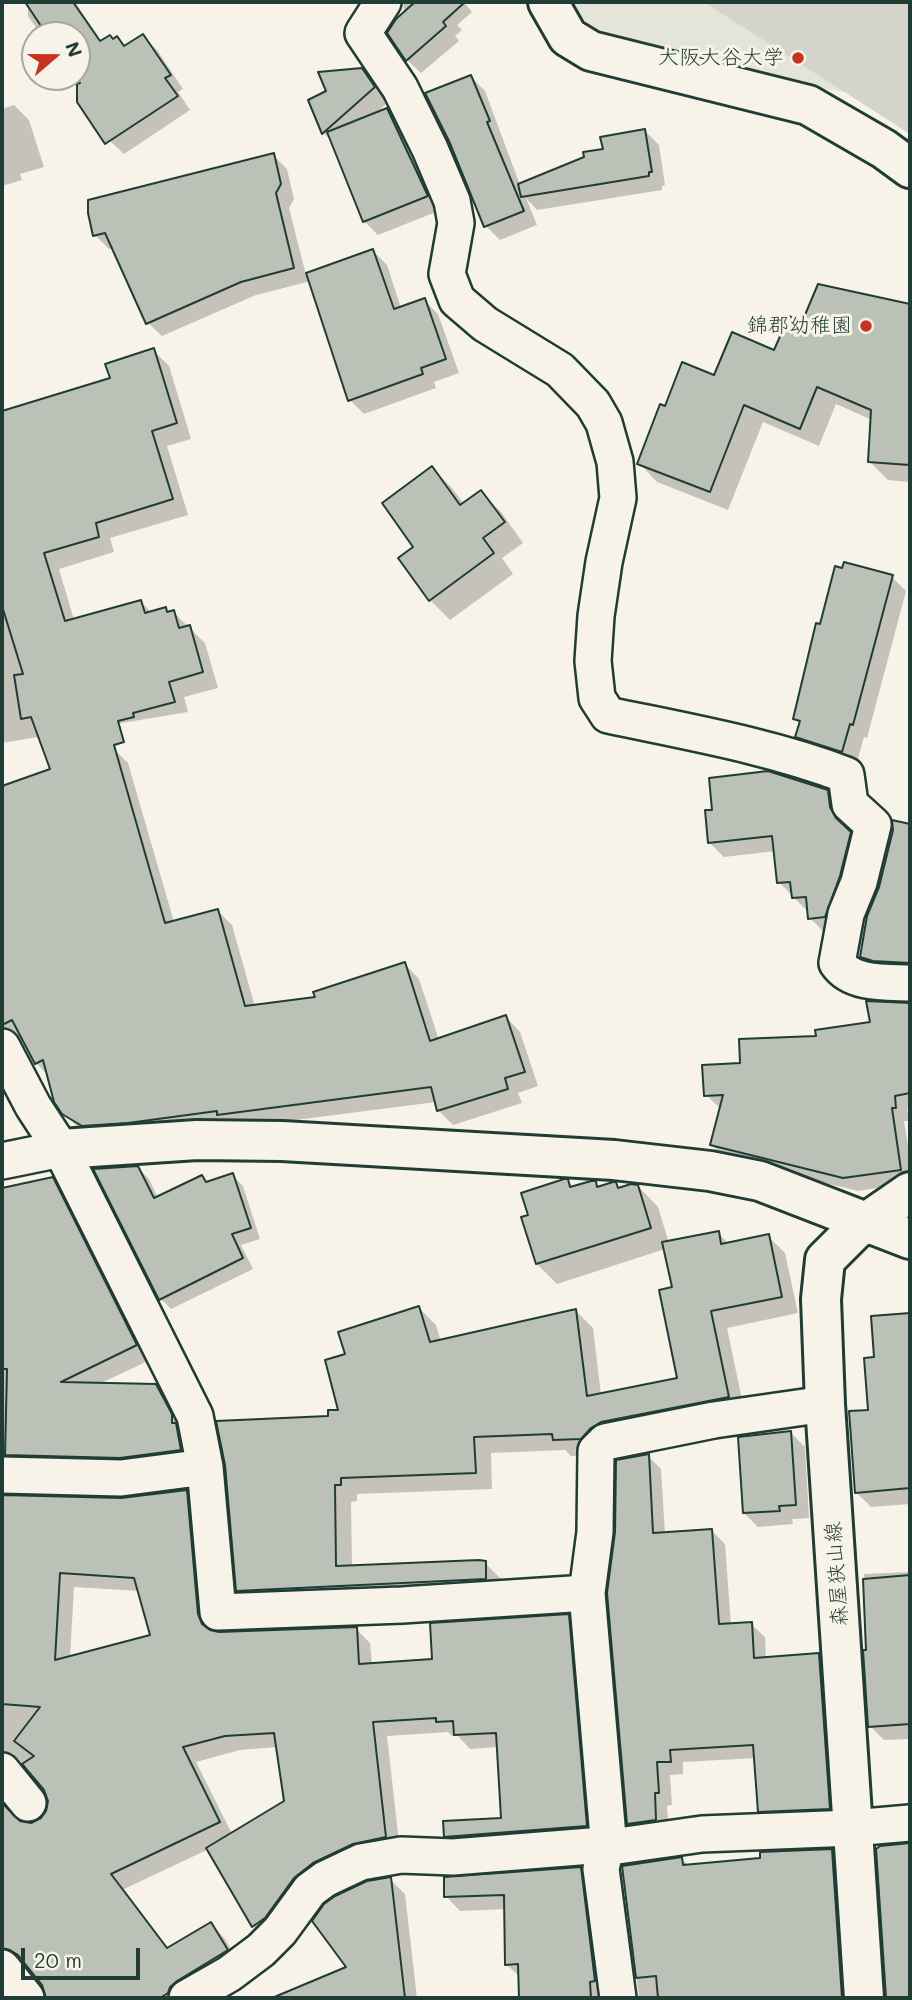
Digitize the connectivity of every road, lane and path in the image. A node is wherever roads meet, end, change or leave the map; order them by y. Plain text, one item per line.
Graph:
1 (383, 2) edge
2 (548, 2) edge
3 (910, 168) edge
4 (910, 983) edge
5 (2, 1047) edge
6 (61, 1149) junction
7 (2, 1161) edge
8 (910, 1192) edge
9 (866, 1222) junction
10 (910, 1239) edge
11 (825, 1404) junction
12 (205, 1467) junction
13 (2, 1475) edge
14 (587, 1593) junction
15 (2, 1771) edge
16 (28, 1802) dead end
17 (910, 1824) edge
18 (852, 1828) junction
19 (606, 1846) junction
20 (2, 1968) edge
21 (26, 1998) edge
22 (187, 1998) edge
23 (618, 1998) edge
24 (864, 1998) edge

1 - 4 street
2 - 3 street
5 - 6 street
6 - 7 street
6 - 9 street
6 - 12 street
8 - 9 street, 森屋狭山線
9 - 10 street
9 - 11 street, 森屋狭山線
11 - 14 street
11 - 18 street, 森屋狭山線
12 - 13 street
12 - 14 street
14 - 19 street
15 - 16 street
17 - 18 street
18 - 19 street
18 - 24 street, 森屋狭山線
19 - 22 street
19 - 23 street
20 - 21 street

